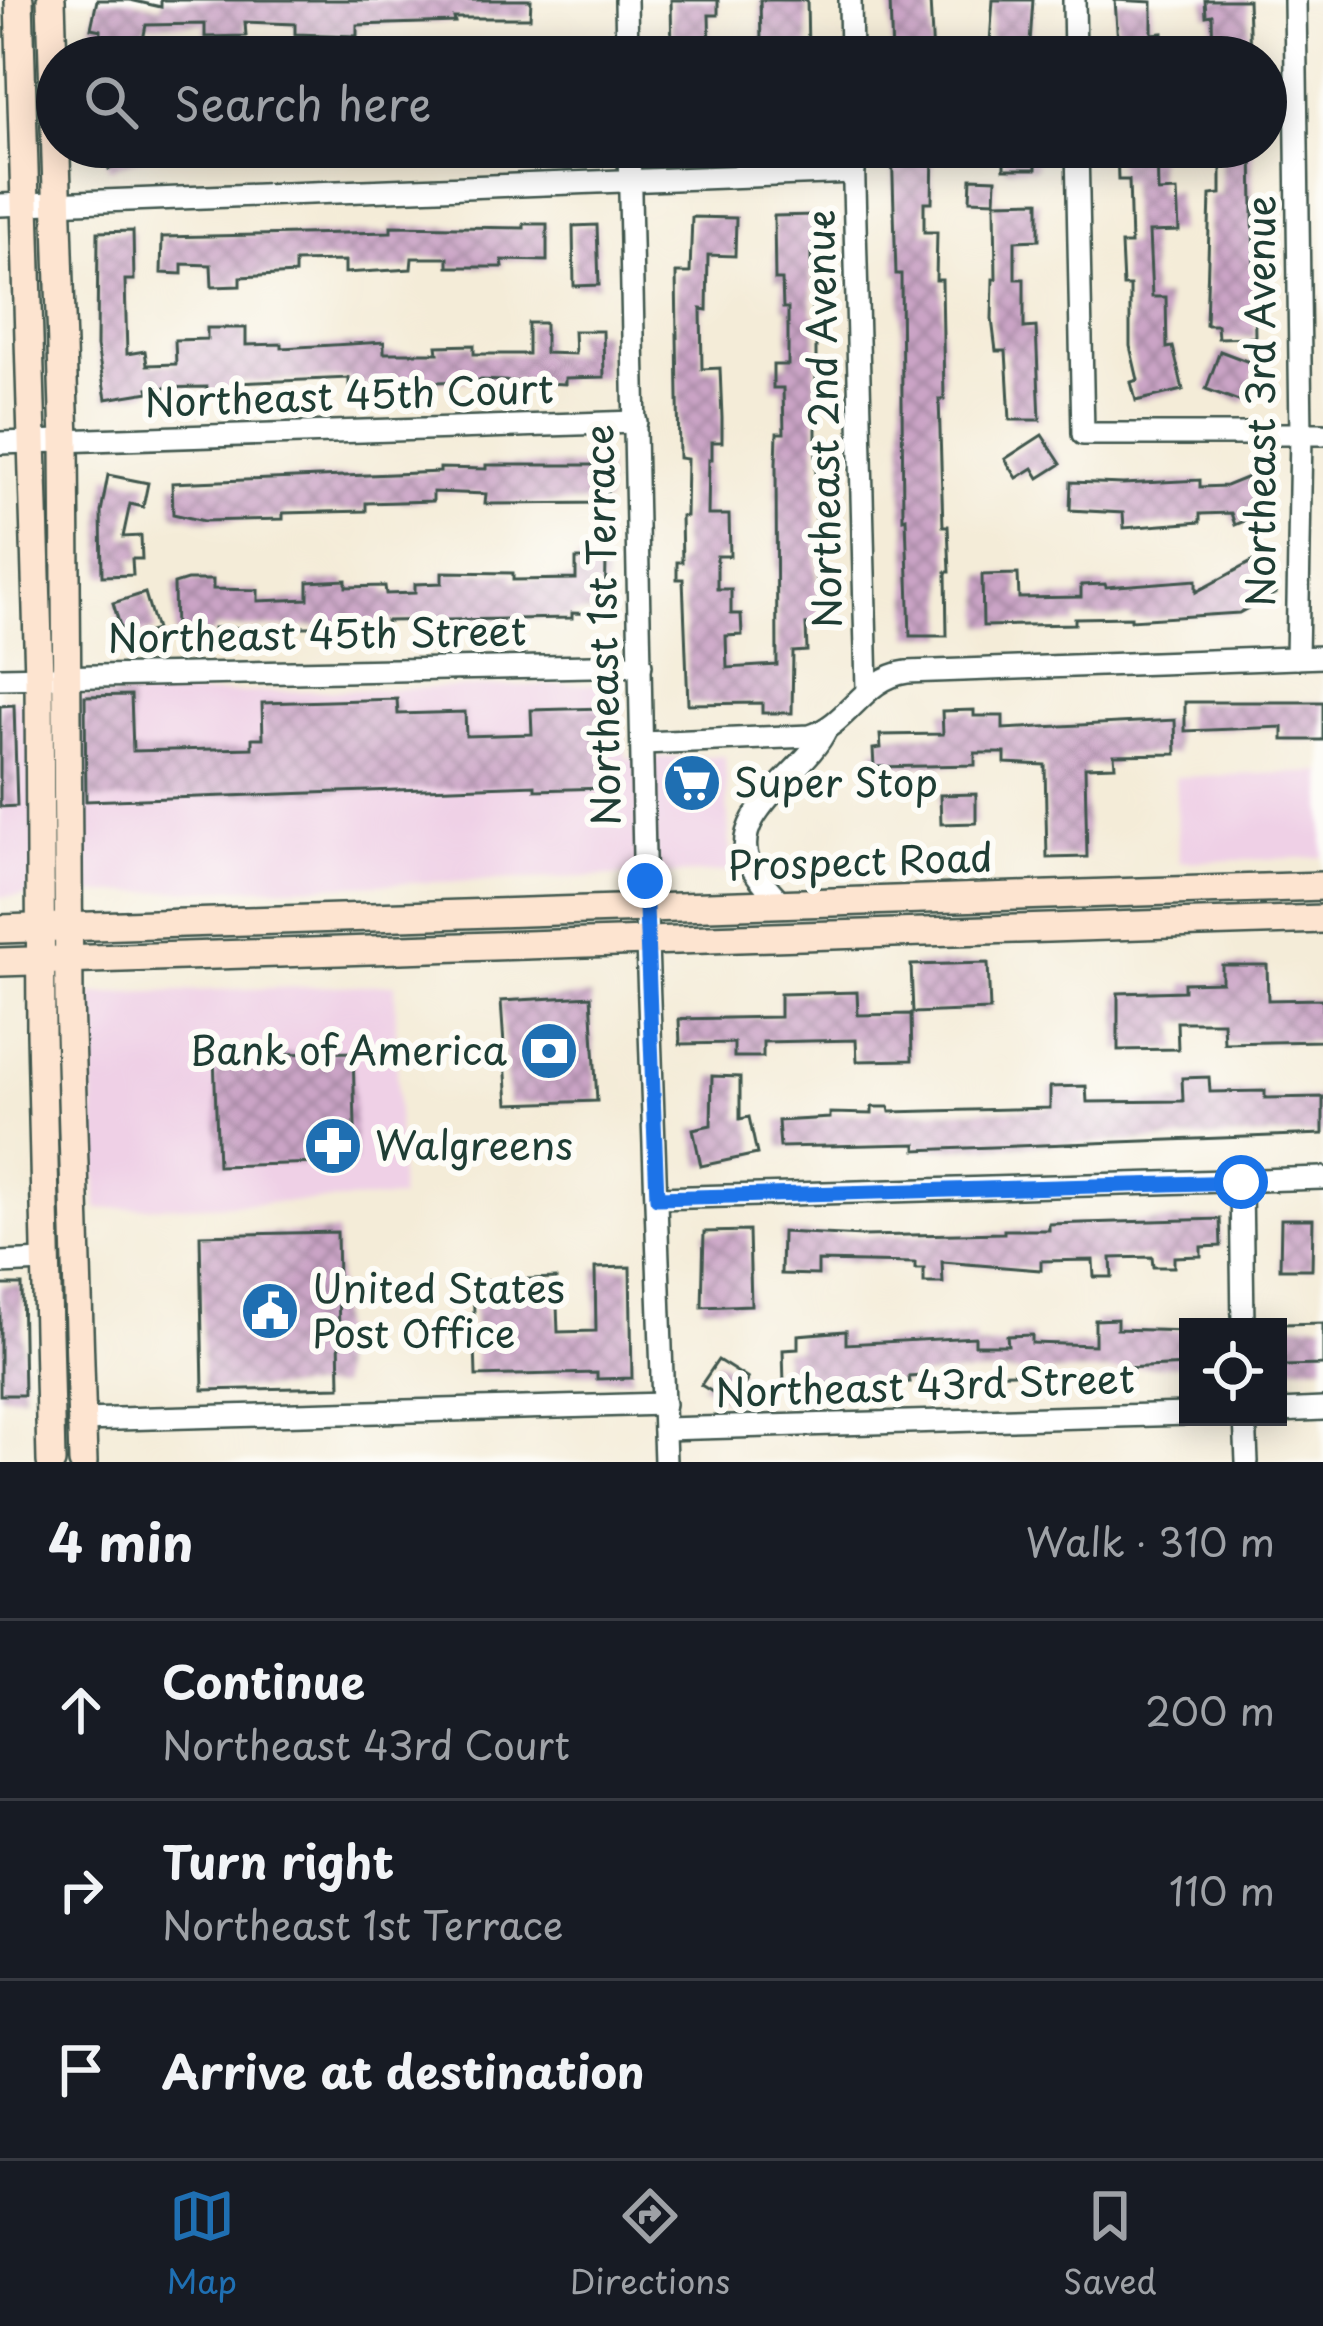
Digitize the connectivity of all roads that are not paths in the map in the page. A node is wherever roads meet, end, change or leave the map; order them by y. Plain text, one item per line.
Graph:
1 (19, 0) edge
2 (51, 0) edge
3 (626, 0) edge
4 (850, 0) edge
5 (1074, 0) edge
6 (1295, 0) edge
7 (52, 36) edge
8 (627, 36) edge
9 (851, 36) edge
10 (1075, 36) edge
11 (57, 168) edge
12 (630, 168) edge
13 (854, 168) edge
14 (1077, 168) edge
15 (854, 172) junction
16 (630, 181) junction
17 (58, 202) junction
18 (12, 205) edge
19 (635, 422) junction
20 (1312, 434) edge
21 (33, 442) junction
22 (65, 442) junction
23 (0, 443) edge
24 (1323, 657) edge
25 (1297, 658) junction
26 (641, 665) junction
27 (52, 676) junction
28 (0, 678) edge
29 (866, 689) junction
30 (826, 730) junction
31 (643, 743) junction
32 (1323, 886) edge
33 (1235, 889) junction
34 (782, 904) junction
35 (646, 909) junction
36 (1323, 919) edge
37 (1237, 921) junction
38 (70, 927) junction
39 (40, 928) junction
40 (0, 929) edge
41 (646, 941) junction
42 (70, 959) junction
43 (40, 961) junction
44 (0, 962) edge
45 (1323, 1178) edge
46 (1241, 1182) junction
47 (657, 1198) junction
48 (45, 1261) junction
49 (0, 1263) edge
50 (1244, 1318) edge
51 (664, 1404) junction
52 (1323, 1409) edge
53 (1287, 1411) edge
54 (1179, 1414) edge
55 (82, 1420) junction
56 (1245, 1426) edge
57 (664, 1430) junction
58 (51, 1462) edge
59 (82, 1462) edge
60 (665, 1462) edge
61 (1246, 1462) edge

1 - 18 main road
2 - 7 main road
3 - 8 street
4 - 9 street
5 - 10 street
6 - 20 street, Northeast 3rd Avenue
11 - 17 main road
12 - 16 street, Northeast 1st Terrace
13 - 15 street, Northeast 2nd Avenue
14 - 20 street
15 - 16 street
15 - 29 street, Northeast 2nd Avenue
16 - 17 street
16 - 19 street, Northeast 1st Terrace
17 - 18 street
17 - 22 main road
18 - 21 main road
19 - 22 street, Northeast 45th Court
19 - 26 street, Northeast 1st Terrace
20 - 25 street, Northeast 3rd Avenue
21 - 22 street, Northeast 45th Court
21 - 23 street, Northeast 45th Court
21 - 27 main road
22 - 27 main road
24 - 25 street
25 - 29 street
26 - 27 street, Northeast 45th Street
26 - 31 street, Northeast 1st Terrace
27 - 28 street, Northeast 45th Street
27 - 38 main road
27 - 39 main road
29 - 30 street
30 - 31 street
30 - 34 street
31 - 35 street, Northeast 1st Terrace
32 - 33 main road, Prospect Road
33 - 34 main road, Prospect Road
33 - 37 main road
34 - 35 main road, Prospect Road
35 - 38 main road, Prospect Road
35 - 41 street, Northeast 1st Terrace
36 - 37 main road, Prospect Road
37 - 41 main road, Prospect Road
38 - 39 main road, Prospect Road
38 - 42 main road
39 - 40 main road, Prospect Road
39 - 43 main road
41 - 42 main road, Prospect Road
41 - 47 street, Northeast 1st Terrace
42 - 43 main road, Prospect Road
42 - 55 main road
43 - 44 main road, Prospect Road
43 - 48 main road
45 - 46 street
46 - 47 street
46 - 50 street
47 - 51 street, Northeast 1st Terrace
48 - 49 street
48 - 58 main road
51 - 55 street, Northeast 43rd Street
51 - 57 street, Northeast 1st Terrace
52 - 53 street
54 - 57 street, Northeast 43rd Street
55 - 59 main road
56 - 61 street
57 - 60 street, Northeast 1st Terrace

